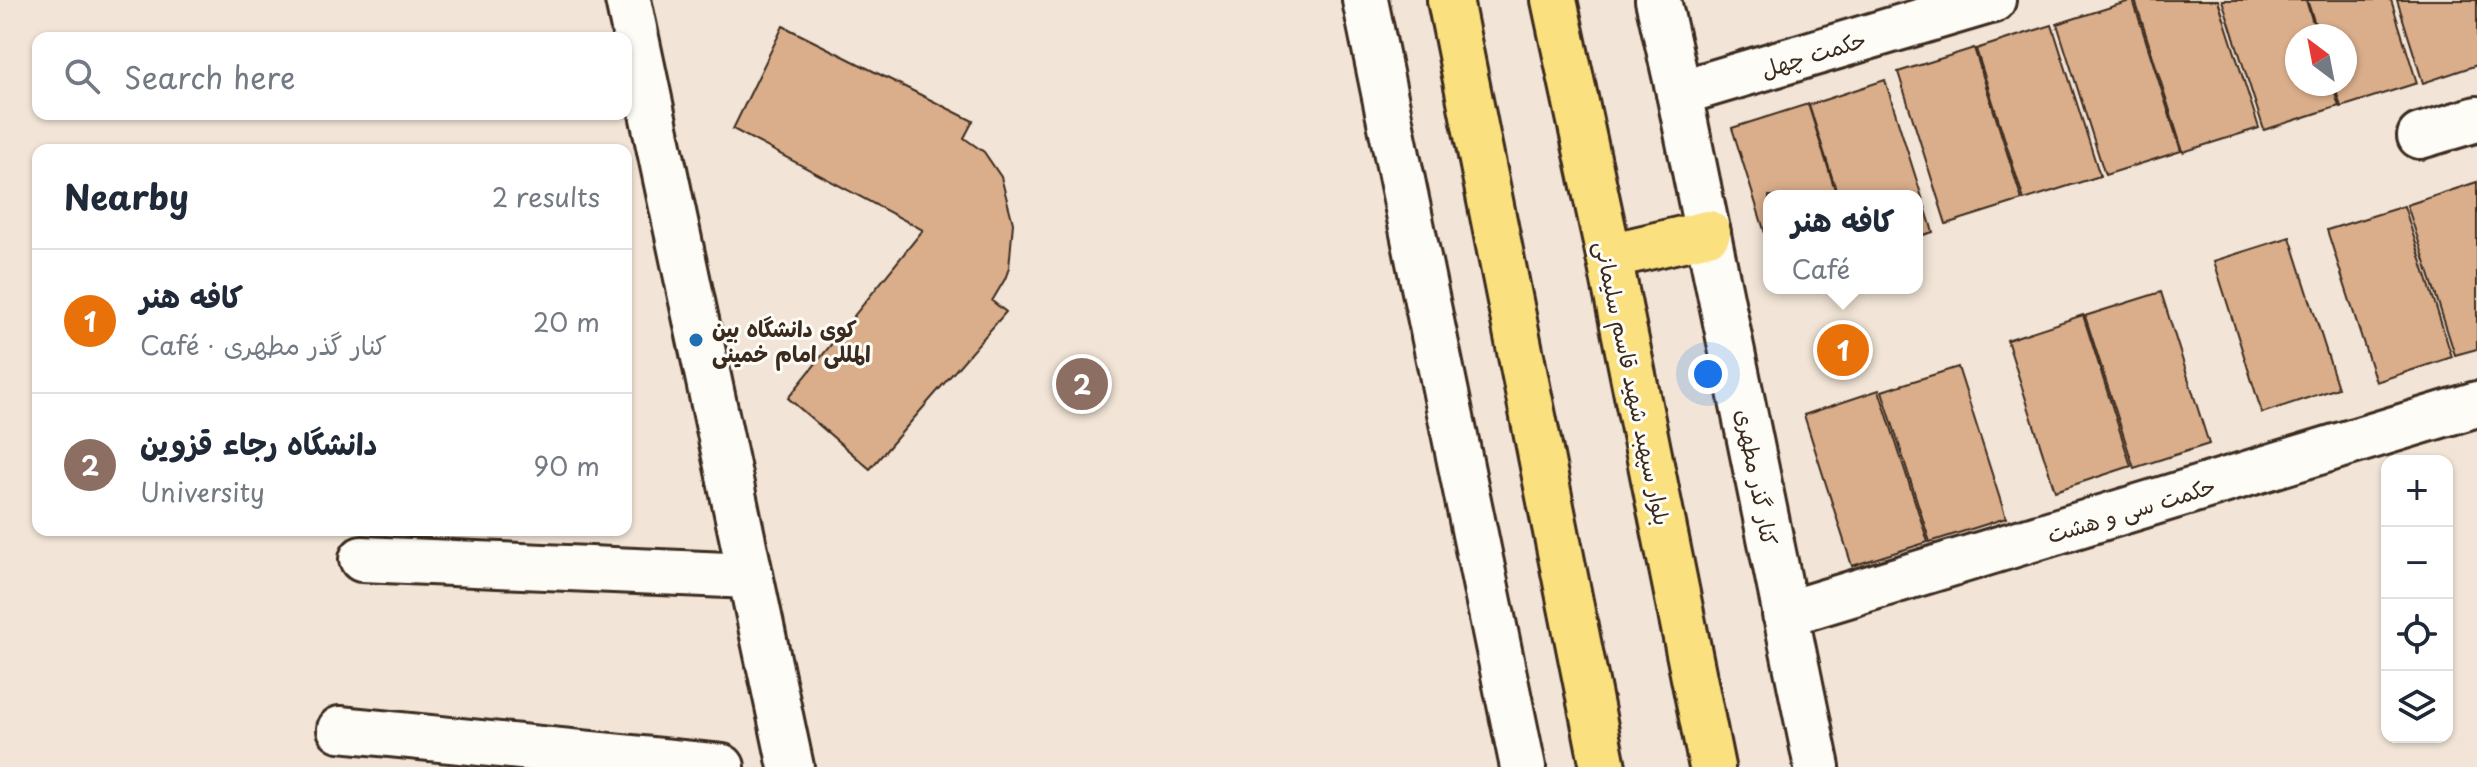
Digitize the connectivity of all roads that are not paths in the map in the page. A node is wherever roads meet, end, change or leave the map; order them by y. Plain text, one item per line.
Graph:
1 (628, 0) edge
2 (1365, 0) edge
3 (1450, 0) edge
4 (1554, 0) edge
5 (1658, 0) edge
6 (1993, 0) edge
7 (1679, 93) junction
8 (2477, 119) edge
9 (2420, 136) dead end
10 (1708, 233) junction
11 (1609, 256) junction
12 (2477, 404) edge
13 (362, 559) dead end
14 (750, 576) junction
15 (1785, 614) junction
16 (340, 729) dead end
17 (722, 767) edge
18 (791, 767) edge
19 (1523, 767) edge
20 (1603, 767) edge
21 (1712, 767) edge
22 (1817, 767) edge

1 - 14 street
2 - 19 street
3 - 20 main road
4 - 11 main road, بلوار سپهبد شهید قاسم سلیمانی
5 - 7 street, کنار گذر مطهری
6 - 7 street, حکمت چهل
7 - 10 street, کنار گذر مطهری
8 - 9 street
10 - 11 main road
10 - 15 street, کنار گذر مطهری
11 - 21 main road, بلوار سپهبد شهید قاسم سلیمانی
12 - 15 street, حکمت سی و هشت
13 - 14 street
14 - 18 street
15 - 22 street, کنار گذر مطهری
16 - 17 street

